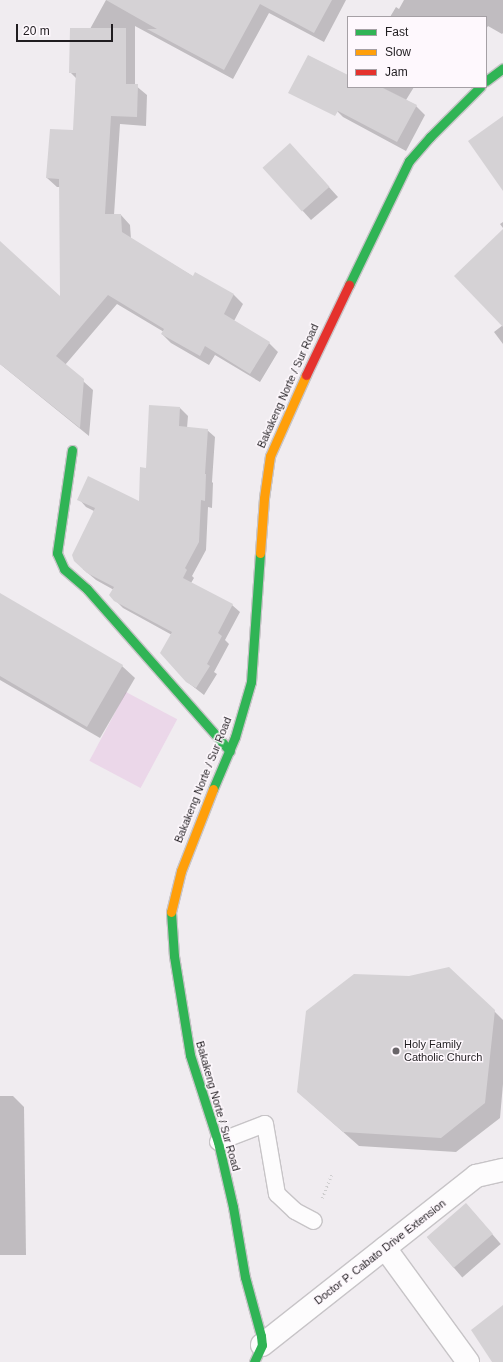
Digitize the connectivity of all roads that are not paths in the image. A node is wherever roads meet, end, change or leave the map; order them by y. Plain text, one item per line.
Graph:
1 (503, 68) edge
2 (487, 80) edge
3 (479, 88) edge
4 (72, 450) dead end
5 (230, 752) junction
6 (218, 1142) junction
7 (503, 1170) edge
8 (314, 1221) dead end
9 (385, 1248) junction
10 (258, 1353) edge
11 (468, 1362) edge

1 - 2 main road
3 - 5 main road, Bakakeng Norte / Sur Road
4 - 5 main road
5 - 6 main road, Bakakeng Norte / Sur Road
6 - 8 lane
6 - 10 main road, Bakakeng Norte / Sur Road
7 - 9 street, Doctor P. Cabato Drive Extension
9 - 10 street, Doctor P. Cabato Drive Extension
9 - 11 street

